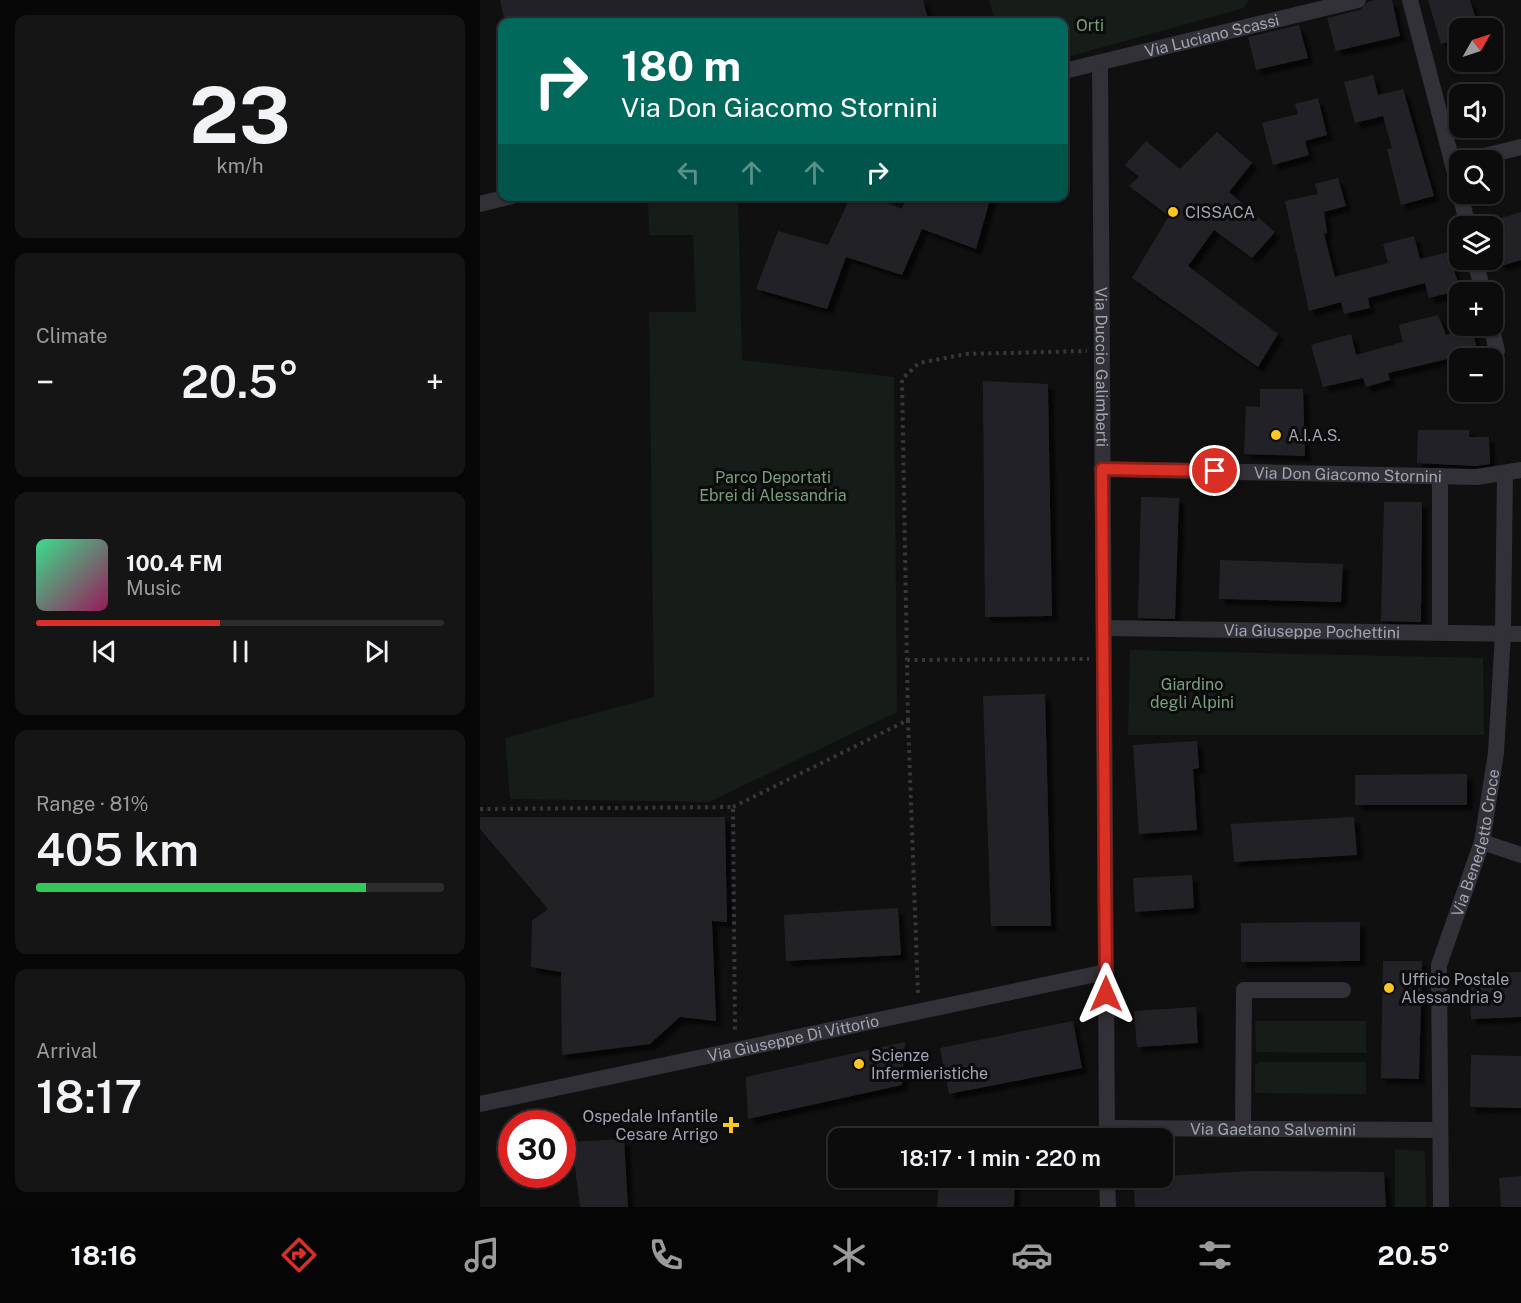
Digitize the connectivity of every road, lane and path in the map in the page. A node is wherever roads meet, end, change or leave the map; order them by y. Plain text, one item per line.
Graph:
1 (1358, 0) edge
2 (1410, 0) edge
3 (1100, 63) junction
4 (1068, 70) edge
5 (1521, 147) edge
6 (1456, 150) edge
7 (1503, 151) edge
8 (498, 200) edge
9 (480, 204) edge
10 (1101, 351) junction
11 (1102, 469) junction
12 (1513, 472) edge
13 (1440, 476) junction
14 (1104, 628) junction
15 (1440, 631) junction
16 (1503, 633) junction
17 (1521, 634) edge
18 (1104, 659) junction
19 (907, 660) junction
20 (908, 720) junction
21 (733, 807) junction
22 (480, 809) edge
23 (1482, 842) junction
24 (1521, 855) edge
25 (1106, 972) junction
26 (1343, 990) dead end
27 (918, 1012) junction
28 (735, 1050) junction
29 (480, 1104) edge
30 (1107, 1128) edge
31 (1243, 1128) junction
32 (1440, 1130) junction
33 (1173, 1131) edge
34 (1107, 1188) edge
35 (1108, 1207) edge
36 (1441, 1207) edge

1 - 3 street, Via Luciano Scassi
2 - 6 street
3 - 4 street, Via Luciano Scassi
3 - 10 street, Via Duccio Galimberti
5 - 7 street
8 - 9 street
10 - 11 street, Via Duccio Galimberti
10 - 19 path
11 - 13 street, Via Don Giacomo Stornini
11 - 14 street, Via Duccio Galimberti
12 - 13 street, Via Don Giacomo Stornini
12 - 16 street, Via Benedetto Croce
13 - 15 street
14 - 15 street, Via Giuseppe Pochettini
14 - 18 street, Via Duccio Galimberti
15 - 16 street, Via Giuseppe Pochettini
16 - 17 street, Via Giuseppe Pochettini
16 - 23 street, Via Benedetto Croce
18 - 19 path
18 - 25 street, Via Duccio Galimberti
19 - 20 path
20 - 21 path
20 - 27 path
21 - 22 path
21 - 28 path
23 - 24 street
23 - 32 street, Via Benedetto Croce
25 - 27 street, Via Giuseppe Di Vittorio
25 - 30 street, Via Duccio Galimberti
26 - 31 street
27 - 28 street, Via Giuseppe Di Vittorio
28 - 29 street, Via Giuseppe Di Vittorio
31 - 32 street, Via Gaetano Salvemini
31 - 33 street, Via Gaetano Salvemini
32 - 36 street, Via Benedetto Croce
34 - 35 street

